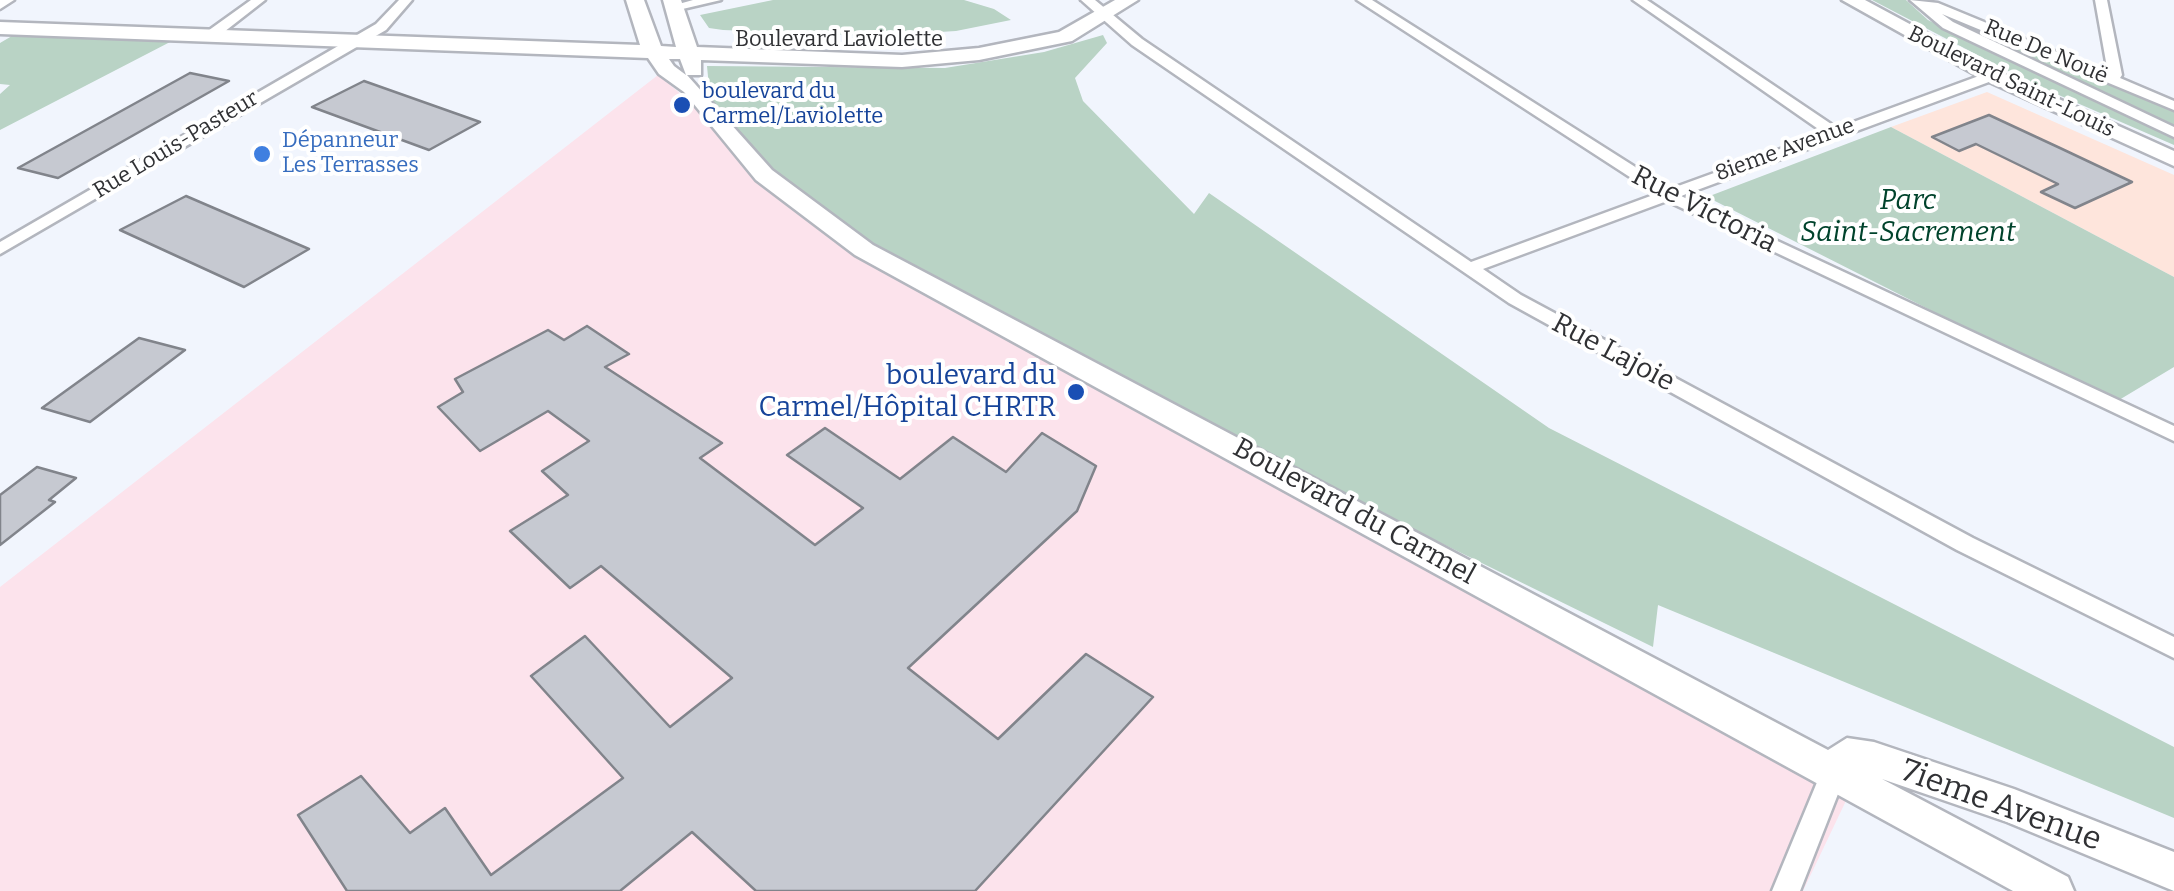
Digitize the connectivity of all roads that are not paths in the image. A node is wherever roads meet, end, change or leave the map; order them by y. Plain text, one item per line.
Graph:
1 (8, 0) edge
2 (259, 0) edge
3 (406, 0) edge
4 (634, 0) edge
5 (715, 0) edge
6 (1129, 0) edge
7 (1363, 0) edge
8 (1639, 0) edge
9 (1851, 0) edge
10 (2101, 0) edge
11 (1917, 1) edge
12 (673, 3) edge
13 (1096, 7) edge
14 (0, 8) edge
15 (229, 21) junction
16 (381, 27) junction
17 (0, 28) edge
18 (210, 36) junction
19 (352, 42) junction
20 (650, 45) junction
21 (688, 46) junction
22 (1992, 76) junction
23 (2110, 80) junction
24 (691, 88) junction
25 (2136, 90) junction
26 (2174, 95) edge
27 (2174, 106) edge
28 (1834, 132) junction
29 (2174, 134) edge
30 (2174, 159) edge
31 (1667, 194) junction
32 (0, 249) edge
33 (1466, 269) junction
34 (2174, 434) edge
35 (2174, 648) edge
36 (1834, 772) junction
37 (2174, 872) edge
38 (1786, 891) edge
39 (2053, 891) edge

1 - 14 street
2 - 15 street
3 - 16 street, Rue Louis-Pasteur
4 - 20 street
5 - 12 street
6 - 13 street, Boulevard Laviolette
7 - 31 street, Rue Victoria
8 - 28 street
9 - 22 street, Boulevard Saint-Louis
10 - 23 street
11 - 23 street, Rue De Nouë
11 - 29 street
12 - 21 street
13 - 21 street, Boulevard Laviolette
13 - 33 street, Rue Lajoie
14 - 15 street, Boulevard Laviolette
15 - 16 street, Boulevard Laviolette
15 - 18 street
16 - 19 street, Rue Louis-Pasteur
16 - 20 street, Boulevard Laviolette
17 - 18 street, Boulevard Laviolette
18 - 19 street, Boulevard Laviolette
19 - 20 street, Boulevard Laviolette
19 - 32 street, Rue Louis-Pasteur
20 - 21 street, Boulevard Laviolette
20 - 24 street, Boulevard du Carmel
21 - 24 street
22 - 28 street, 8ieme Avenue
22 - 30 street, Boulevard Saint-Louis
23 - 25 street, Rue De Nouë
24 - 36 street, Boulevard du Carmel
25 - 26 street
25 - 27 street, Rue De Nouë
28 - 31 street, 8ieme Avenue
31 - 33 street, 8ieme Avenue
31 - 34 street, Rue Victoria
33 - 35 street, Rue Lajoie
36 - 37 street, 7ieme Avenue
36 - 38 street
36 - 39 street, Boulevard du Carmel

